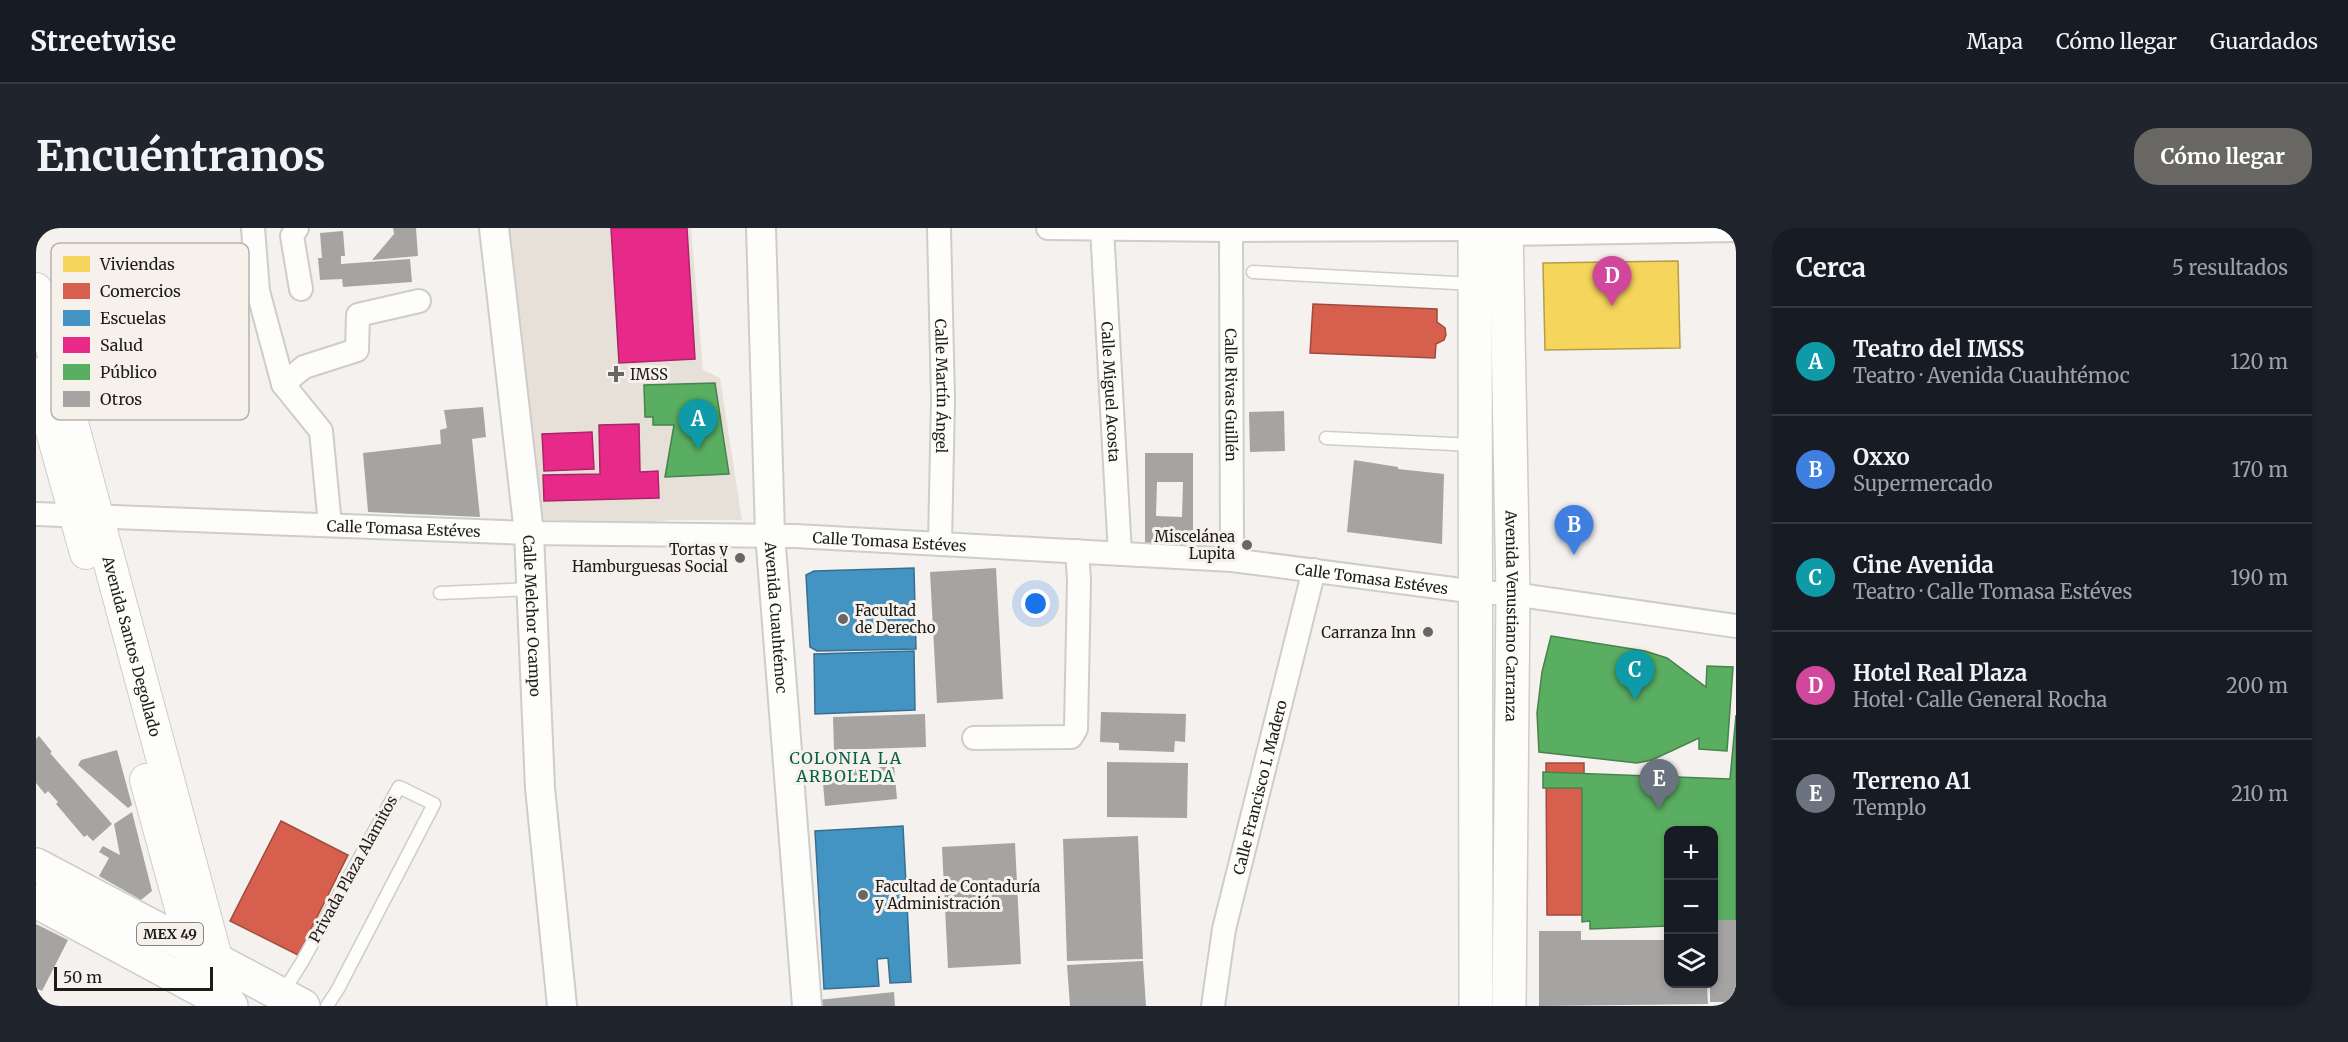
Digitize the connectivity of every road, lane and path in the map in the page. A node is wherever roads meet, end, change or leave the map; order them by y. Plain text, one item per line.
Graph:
1 (253, 228) edge
2 (297, 228) edge
3 (494, 228) edge
4 (761, 228) edge
5 (939, 228) edge
6 (1048, 228) edge
7 (1102, 229) edge
8 (1231, 230) junction
9 (1490, 230) edge
10 (1736, 230) edge
11 (1253, 272) dead end
12 (1475, 284) junction
13 (36, 289) edge
14 (301, 289) dead end
15 (419, 301) dead end
16 (51, 356) edge
17 (36, 374) edge
18 (283, 384) junction
19 (51, 416) edge
20 (52, 420) edge
21 (65, 420) edge
22 (1326, 438) dead end
23 (1475, 445) junction
24 (36, 514) edge
25 (87, 517) junction
26 (330, 525) junction
27 (529, 533) junction
28 (770, 534) junction
29 (940, 544) junction
30 (1077, 551) junction
31 (1120, 554) junction
32 (1232, 560) junction
33 (1314, 570) junction
34 (532, 589) junction
35 (1476, 592) junction
36 (440, 593) dead end
37 (1513, 594) junction
38 (1736, 626) edge
39 (975, 738) dead end
40 (36, 865) edge
41 (36, 901) edge
42 (204, 953) junction
43 (292, 1001) edge
44 (220, 1003) edge
45 (327, 1006) edge
46 (561, 1006) edge
47 (807, 1006) edge
48 (1213, 1006) edge
49 (1476, 1006) edge
50 (1509, 1006) edge

1 - 18 street
2 - 14 street
3 - 27 street, Calle Melchor Ocampo
4 - 28 street, Avenida Cuauhtémoc
5 - 29 street, Calle Martín Ángel
6 - 7 street
7 - 8 street
7 - 31 street, Calle Miguel Acosta
8 - 9 street
8 - 32 street, Calle Rivas Guillén
9 - 10 street
9 - 12 main road
9 - 37 main road, Avenida Venustiano Carranza
11 - 12 lane
12 - 23 main road
13 - 16 main road, Avenida Santos Degollado
15 - 18 street
17 - 19 main road, Avenida Santos Degollado
18 - 26 street
20 - 25 main road, Avenida Santos Degollado
21 - 25 main road, Avenida Santos Degollado
22 - 23 lane
23 - 35 main road
24 - 25 street, Calle Tomasa Estéves
25 - 26 street, Calle Tomasa Estéves
25 - 42 main road, Avenida Santos Degollado
26 - 27 street, Calle Tomasa Estéves
27 - 28 street, Calle Tomasa Estéves
27 - 34 street, Calle Melchor Ocampo
28 - 29 street, Calle Tomasa Estéves
28 - 47 street, Avenida Cuauhtémoc
29 - 30 street, Calle Tomasa Estéves
30 - 31 street, Calle Tomasa Estéves
30 - 39 street
31 - 32 street, Calle Tomasa Estéves
32 - 33 street, Calle Tomasa Estéves
33 - 35 street, Calle Tomasa Estéves
33 - 48 street, Calle Francisco I. Madero
34 - 36 lane
34 - 46 street, Calle Melchor Ocampo
35 - 37 street, Calle Tomasa Estéves
35 - 49 main road
37 - 38 street, Calle Tomasa Estéves
37 - 50 main road, Avenida Venustiano Carranza
40 - 42 main road, MEX 49
41 - 44 main road, MEX 49
42 - 43 main road, MEX 49
42 - 44 main road, Avenida Santos Degollado
43 - 45 lane, Privada Plaza Alamitos

